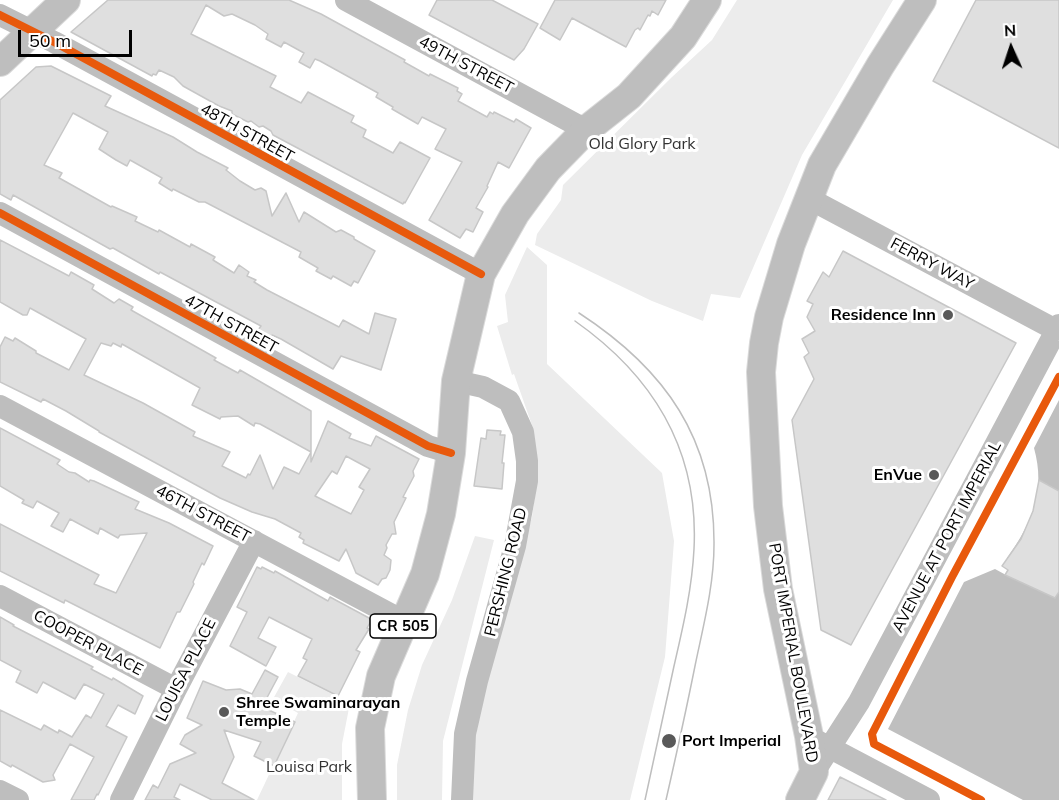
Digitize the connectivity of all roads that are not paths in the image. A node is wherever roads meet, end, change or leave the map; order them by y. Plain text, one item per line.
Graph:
1 (66, 0) edge
2 (346, 0) edge
3 (707, 0) edge
4 (921, 0) edge
5 (0, 15) edge
6 (32, 32) junction
7 (0, 62) edge
8 (586, 130) junction
9 (808, 198) junction
10 (0, 213) edge
11 (481, 274) junction
12 (1058, 327) edge
13 (456, 381) junction
14 (0, 406) edge
15 (452, 453) junction
16 (254, 541) junction
17 (0, 596) edge
18 (405, 622) junction
19 (176, 689) junction
20 (820, 742) junction
21 (0, 791) edge
22 (18, 800) edge
23 (121, 800) edge
24 (372, 800) edge
25 (462, 800) edge
26 (800, 800) edge
27 (929, 800) edge

1 - 6 main road
2 - 8 street, 49TH STREET
3 - 8 main road, CR 505
4 - 9 main road, PORT IMPERIAL BOULEVARD
5 - 6 street, 48TH STREET
6 - 7 main road
6 - 11 street, 48TH STREET
8 - 11 main road, CR 505
9 - 12 street, FERRY WAY
9 - 20 main road, PORT IMPERIAL BOULEVARD
10 - 15 street, 47TH STREET
11 - 13 main road, CR 505
12 - 20 street, AVENUE AT PORT IMPERIAL
13 - 15 main road, CR 505
13 - 25 street, PERSHING ROAD
14 - 16 street, 46TH STREET
15 - 18 main road, CR 505
16 - 18 street, 46TH STREET
16 - 19 street, LOUISA PLACE
17 - 19 street, COOPER PLACE
18 - 24 main road, CR 505
19 - 23 street, LOUISA PLACE
20 - 26 main road, PORT IMPERIAL BOULEVARD
20 - 27 street
21 - 22 street

